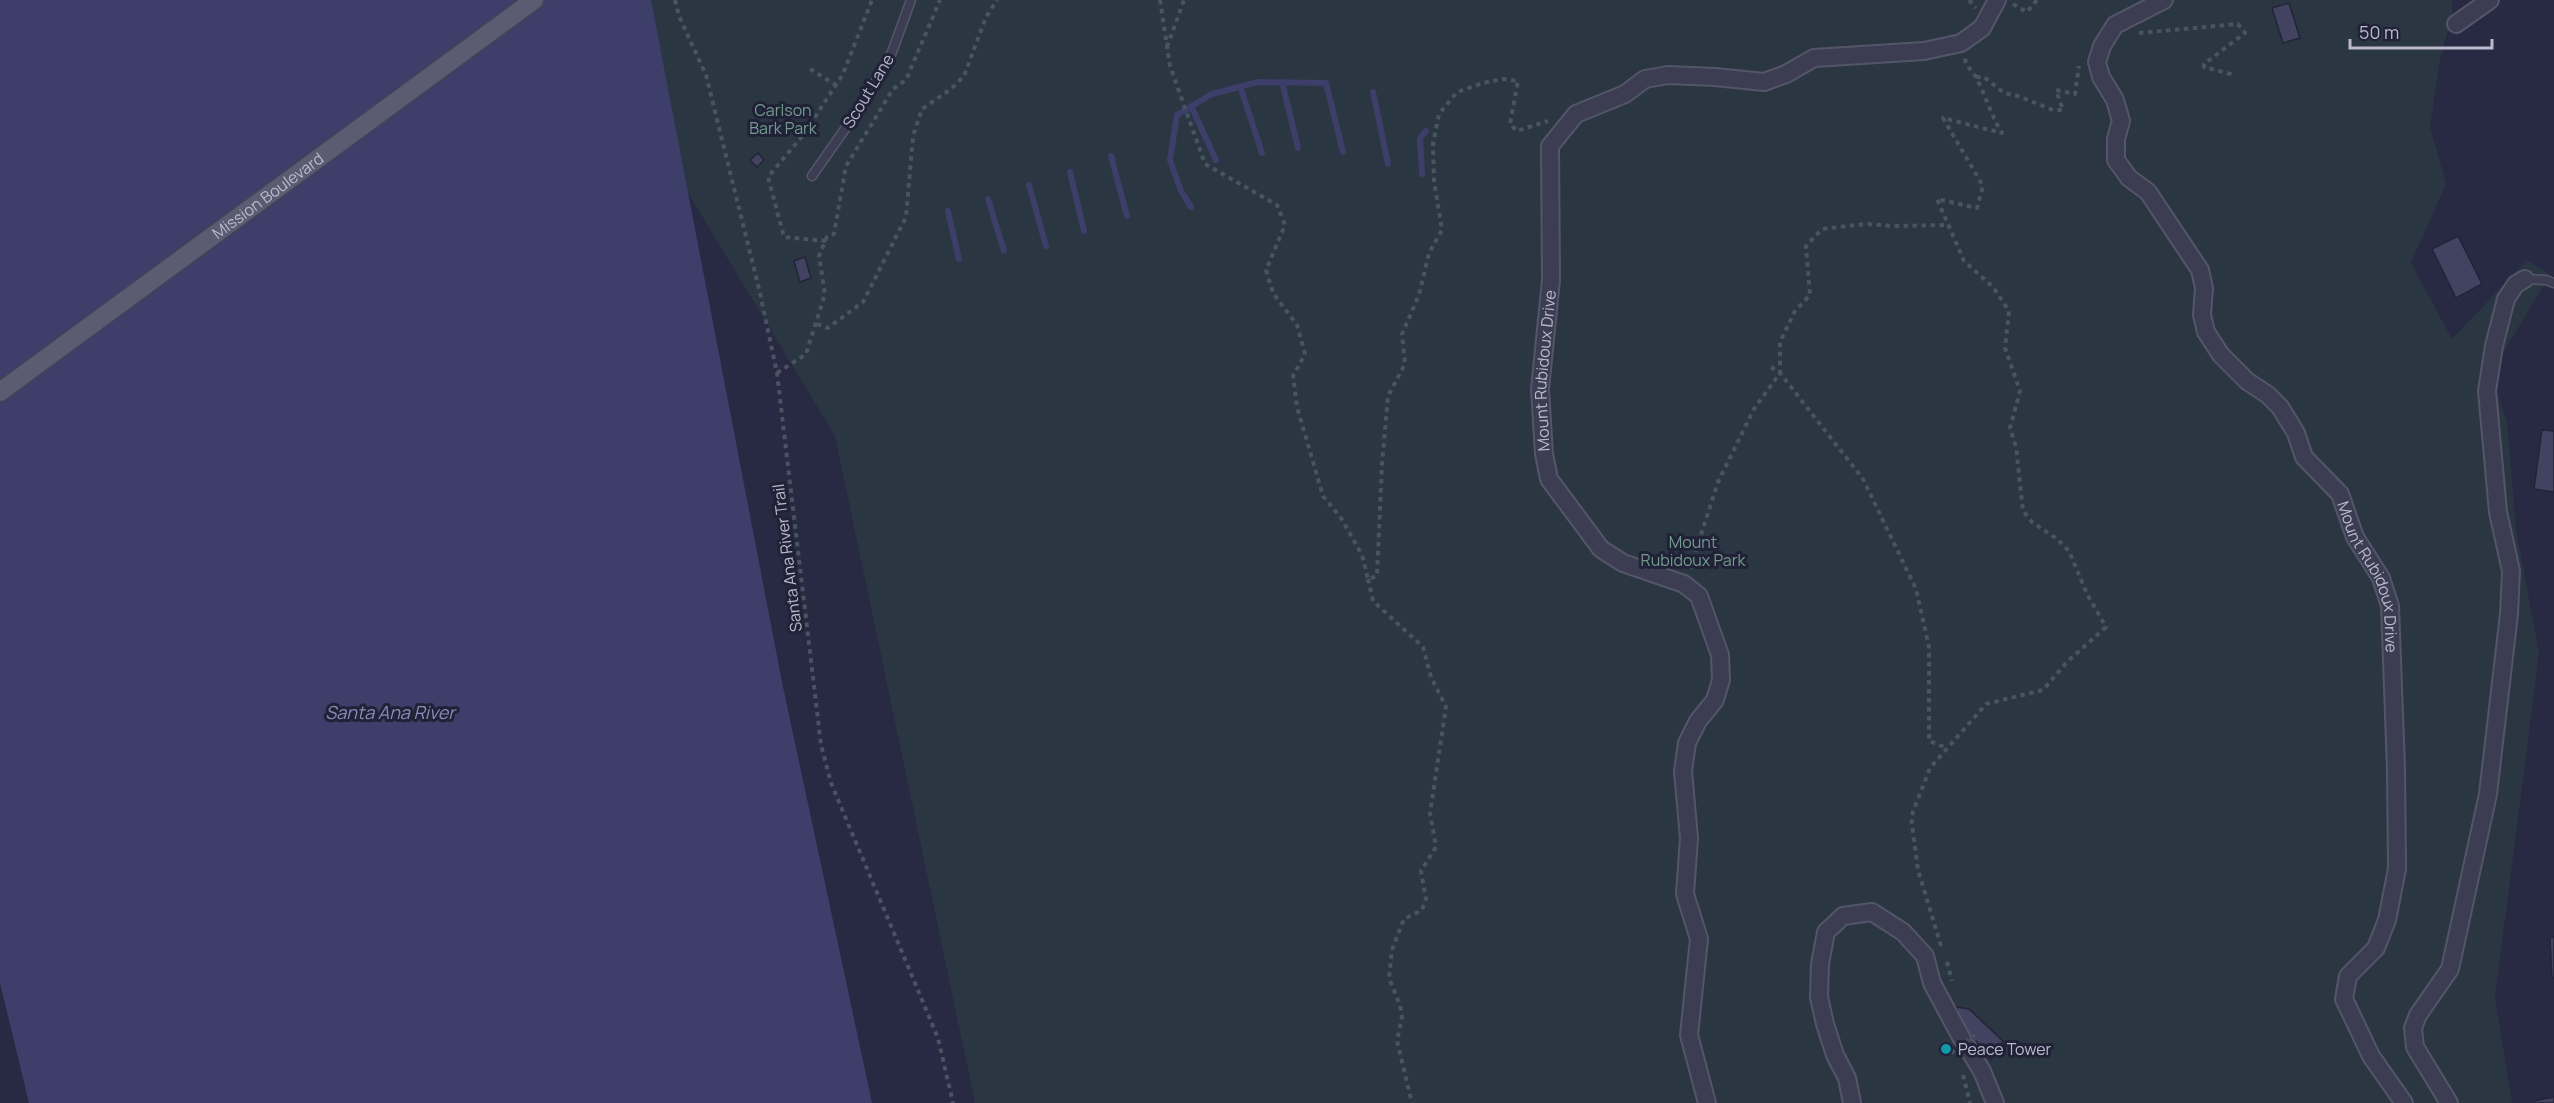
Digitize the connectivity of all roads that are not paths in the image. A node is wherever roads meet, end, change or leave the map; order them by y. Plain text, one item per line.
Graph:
1 (534, 0) edge
2 (911, 0) edge
3 (1997, 0) edge
4 (2164, 0) edge
5 (2490, 0) edge
6 (2456, 24) dead end
7 (813, 177) dead end
8 (2525, 279) joint
9 (2554, 284) edge
10 (0, 392) edge
11 (1707, 1103) edge
12 (1852, 1103) edge
13 (1995, 1103) edge
14 (2404, 1103) edge
15 (2449, 1103) edge

1 - 10 main road, Mission Boulevard
2 - 7 lane, Scout Lane
3 - 11 street, Mount Rubidoux Drive
4 - 14 street, Mount Rubidoux Drive
5 - 6 street
8 - 9 lane
8 - 15 street
12 - 13 street

